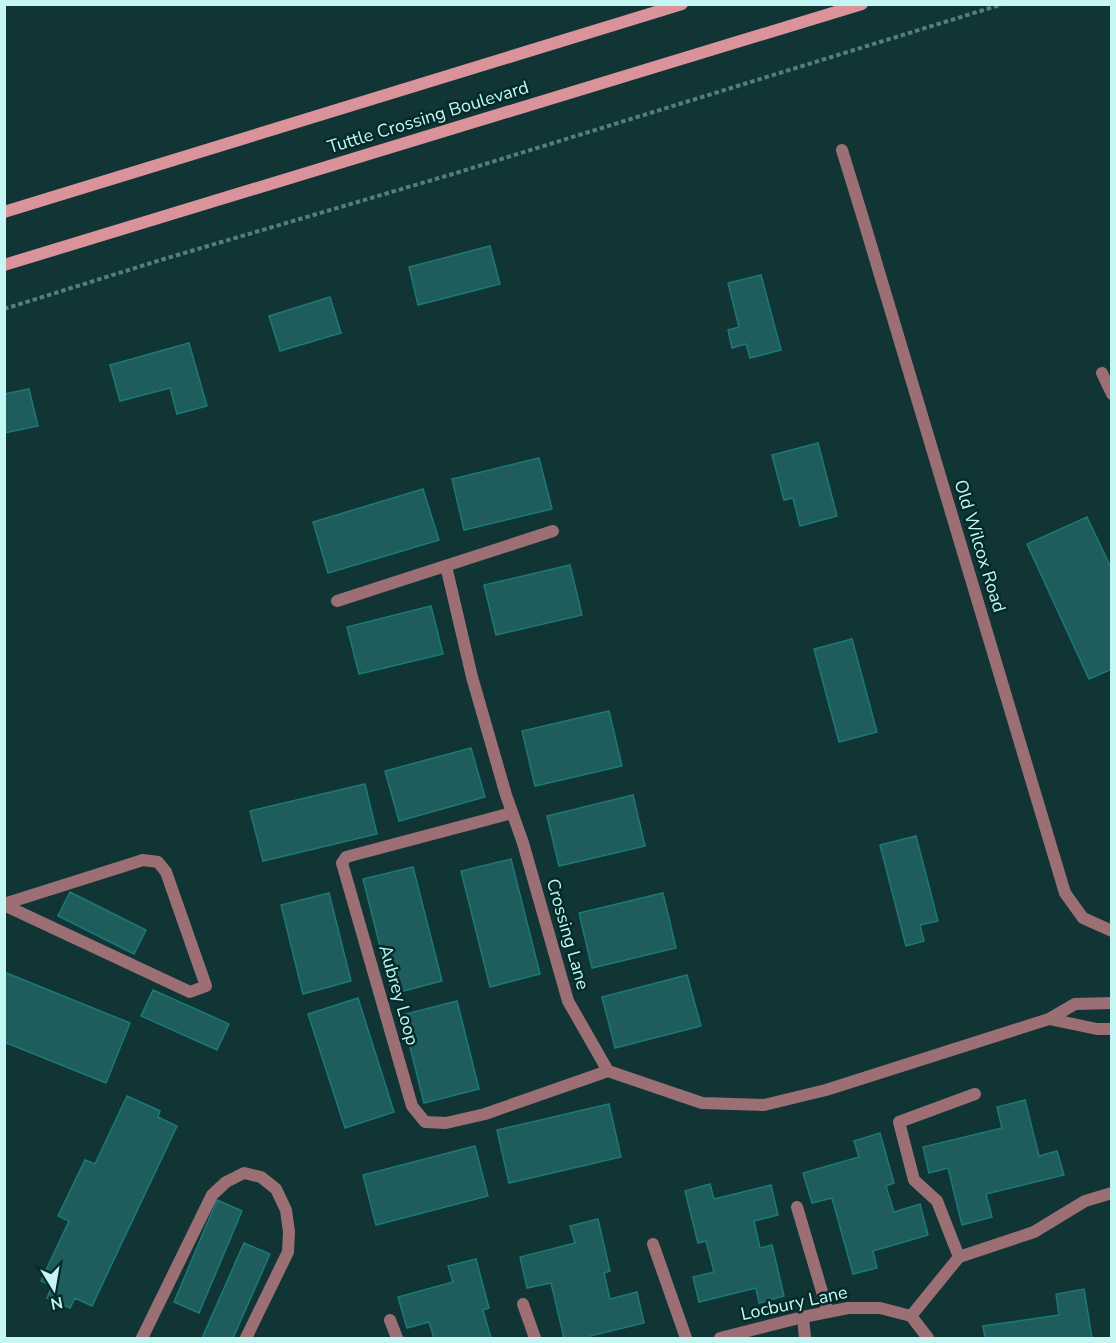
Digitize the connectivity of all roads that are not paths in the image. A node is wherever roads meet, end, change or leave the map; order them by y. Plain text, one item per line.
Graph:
1 (682, 4) edge
2 (862, 4) edge
3 (842, 150) dead end
4 (4, 212) edge
5 (4, 265) edge
6 (1102, 373) dead end
7 (1112, 394) edge
8 (553, 531) dead end
9 (446, 566) junction
10 (337, 601) dead end
11 (512, 813) junction
12 (4, 904) edge
13 (1112, 931) edge
14 (1112, 1003) edge
15 (1049, 1019) junction
16 (1112, 1029) edge
17 (608, 1071) junction
18 (975, 1094) dead end
19 (1112, 1193) edge
20 (797, 1207) dead end
21 (653, 1244) dead end
22 (959, 1257) junction
23 (523, 1304) dead end
24 (828, 1312) junction
25 (911, 1316) junction
26 (803, 1317) junction
27 (390, 1320) dead end
28 (141, 1338) edge
29 (246, 1338) edge
30 (397, 1338) edge
31 (535, 1338) edge
32 (686, 1338) edge
33 (720, 1338) edge
34 (806, 1338) edge
35 (928, 1338) edge

1 - 4 street, Tuttle Crossing Boulevard
2 - 5 street, Tuttle Crossing Boulevard
3 - 13 street, Old Wilcox Road
6 - 7 street
8 - 9 street
9 - 10 street
9 - 11 street, Crossing Lane
11 - 17 street, Crossing Lane
11 - 17 street, Aubrey Loop
12 - 12 street
14 - 15 street
15 - 16 street
15 - 17 street
18 - 22 street
19 - 22 street
20 - 24 street
21 - 32 street
22 - 25 street
23 - 31 street
24 - 25 street, Locbury Lane
24 - 26 street, Locbury Lane
25 - 35 street
26 - 33 street, Locbury Lane
26 - 34 street
27 - 30 street
28 - 29 street

